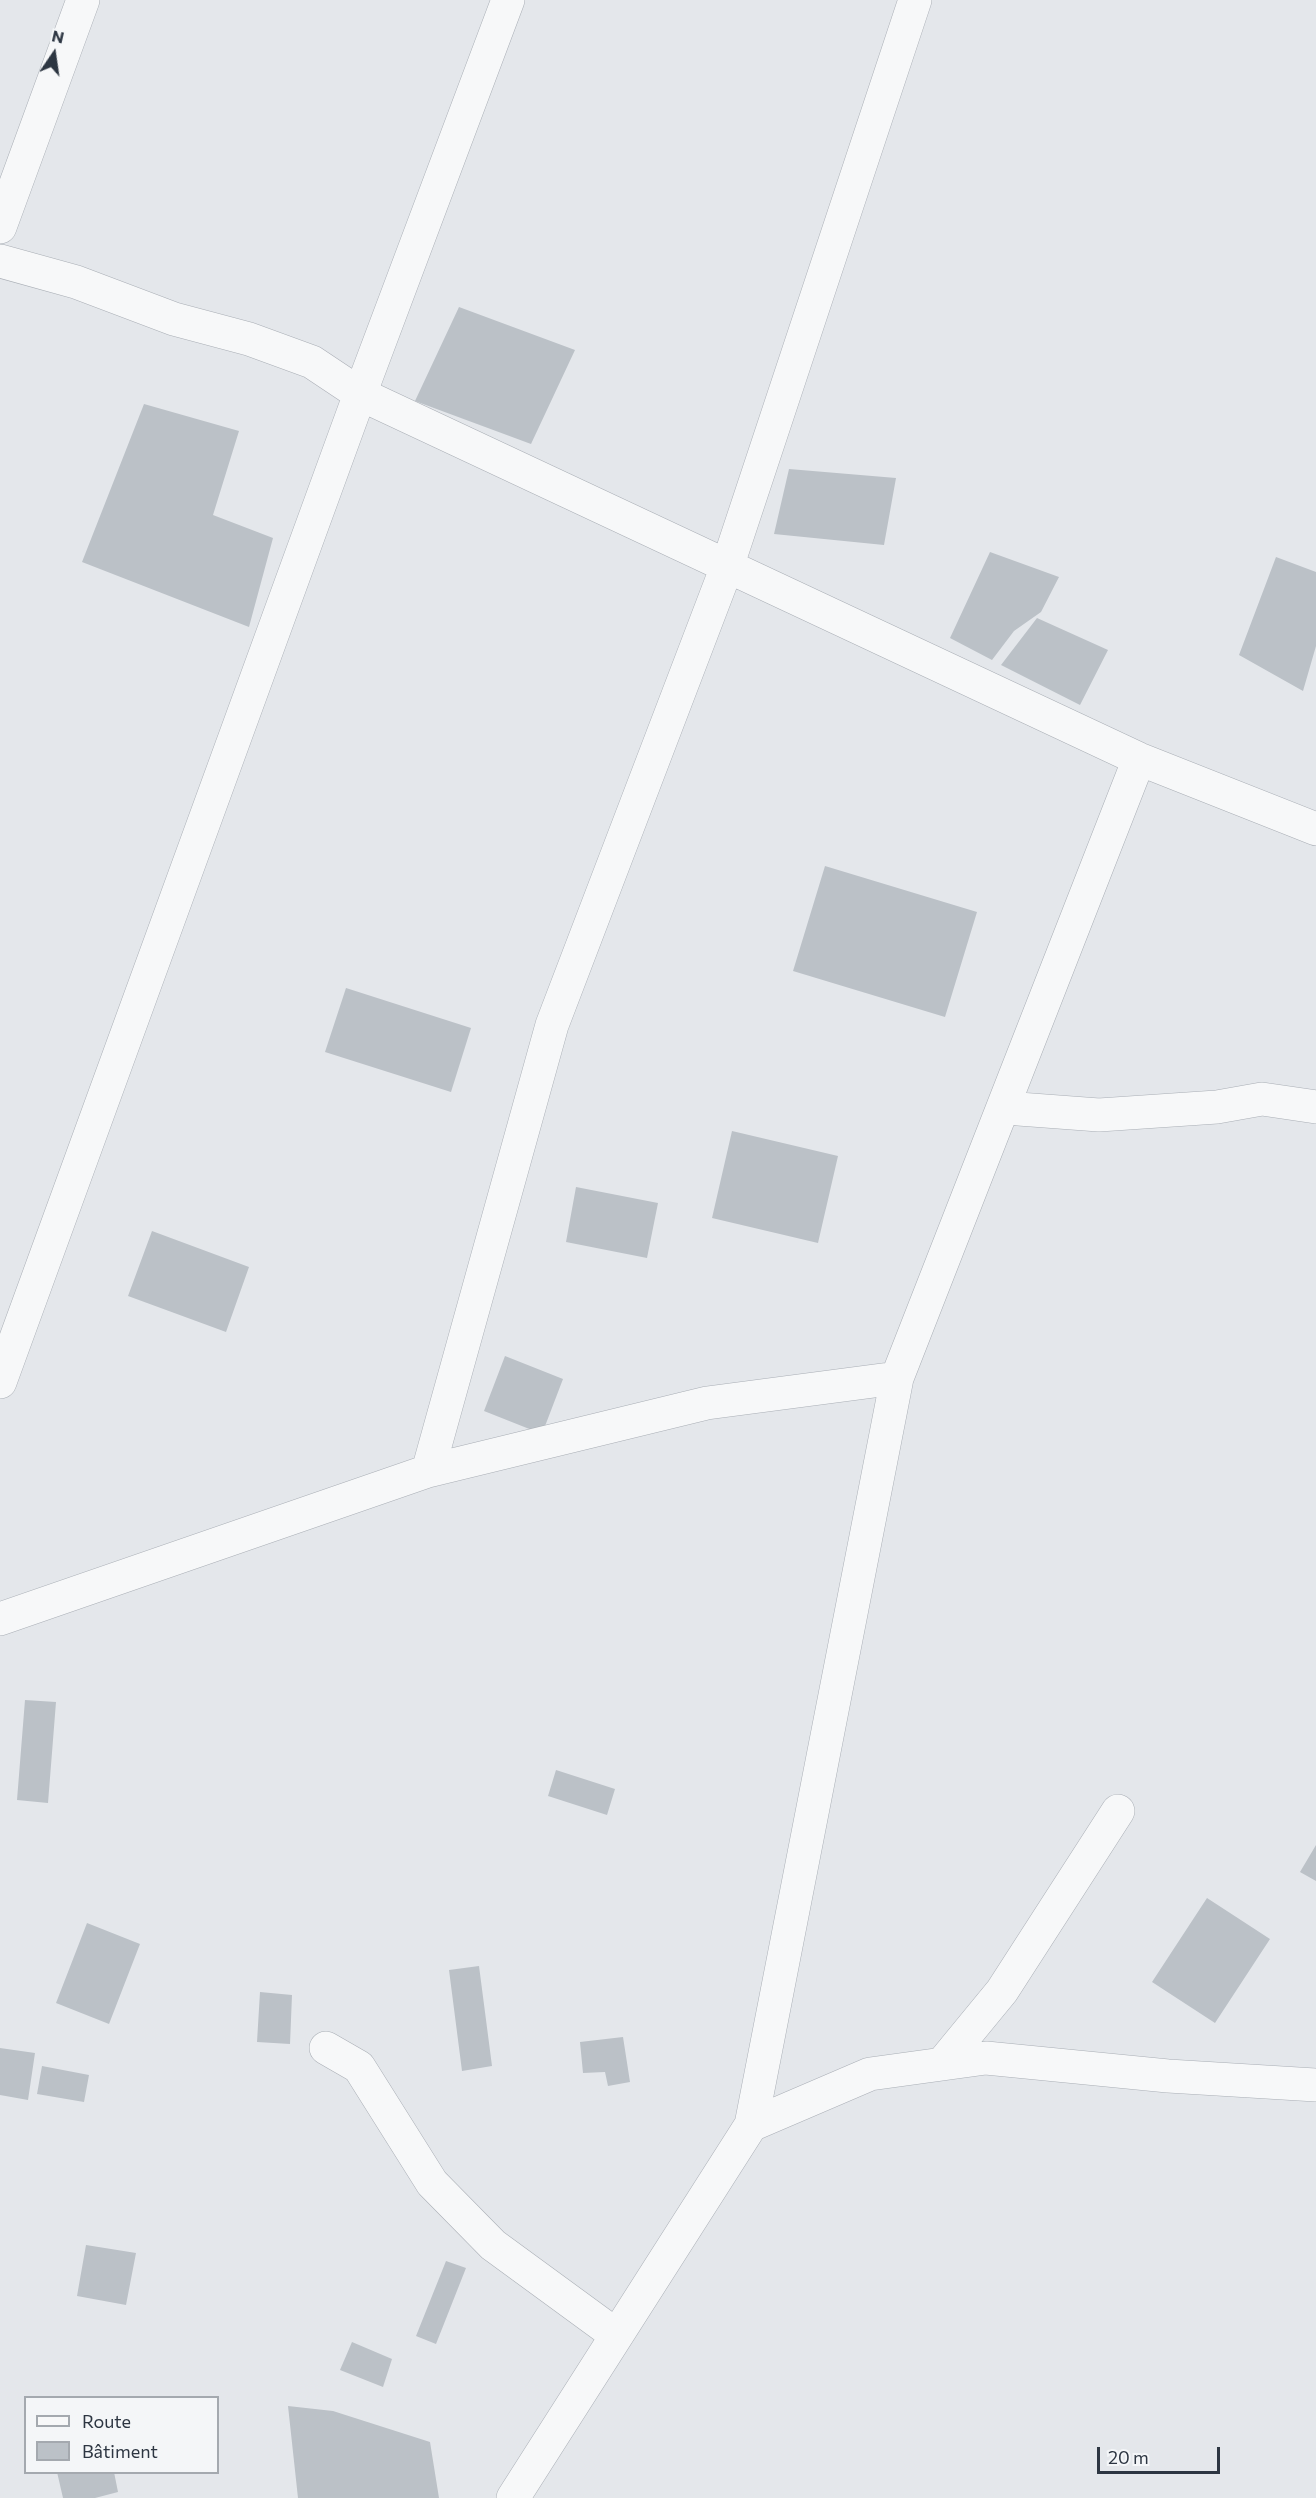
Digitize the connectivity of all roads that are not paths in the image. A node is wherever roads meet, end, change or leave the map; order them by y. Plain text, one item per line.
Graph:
1 (83, 0) edge
2 (508, 0) edge
3 (915, 0) edge
4 (0, 227) edge
5 (0, 261) edge
6 (360, 394) junction
7 (728, 564) junction
8 (1139, 759) junction
9 (1316, 829) edge
10 (1316, 1107) edge
11 (1005, 1108) junction
12 (897, 1378) junction
13 (0, 1382) edge
14 (428, 1471) junction
15 (0, 1619) edge
16 (1118, 1811) dead end
17 (326, 2048) dead end
18 (942, 2064) junction
19 (1316, 2085) edge
20 (751, 2125) junction
21 (616, 2335) junction
22 (513, 2498) edge

1 - 4 street
2 - 6 street
3 - 7 street
5 - 6 street
6 - 7 street
6 - 13 street
7 - 8 street
7 - 14 street
8 - 9 street
8 - 11 street
10 - 11 street
11 - 12 street
12 - 14 street
12 - 20 street
14 - 15 street
16 - 18 street
17 - 21 street
18 - 19 street
18 - 20 street
20 - 21 street
21 - 22 street

